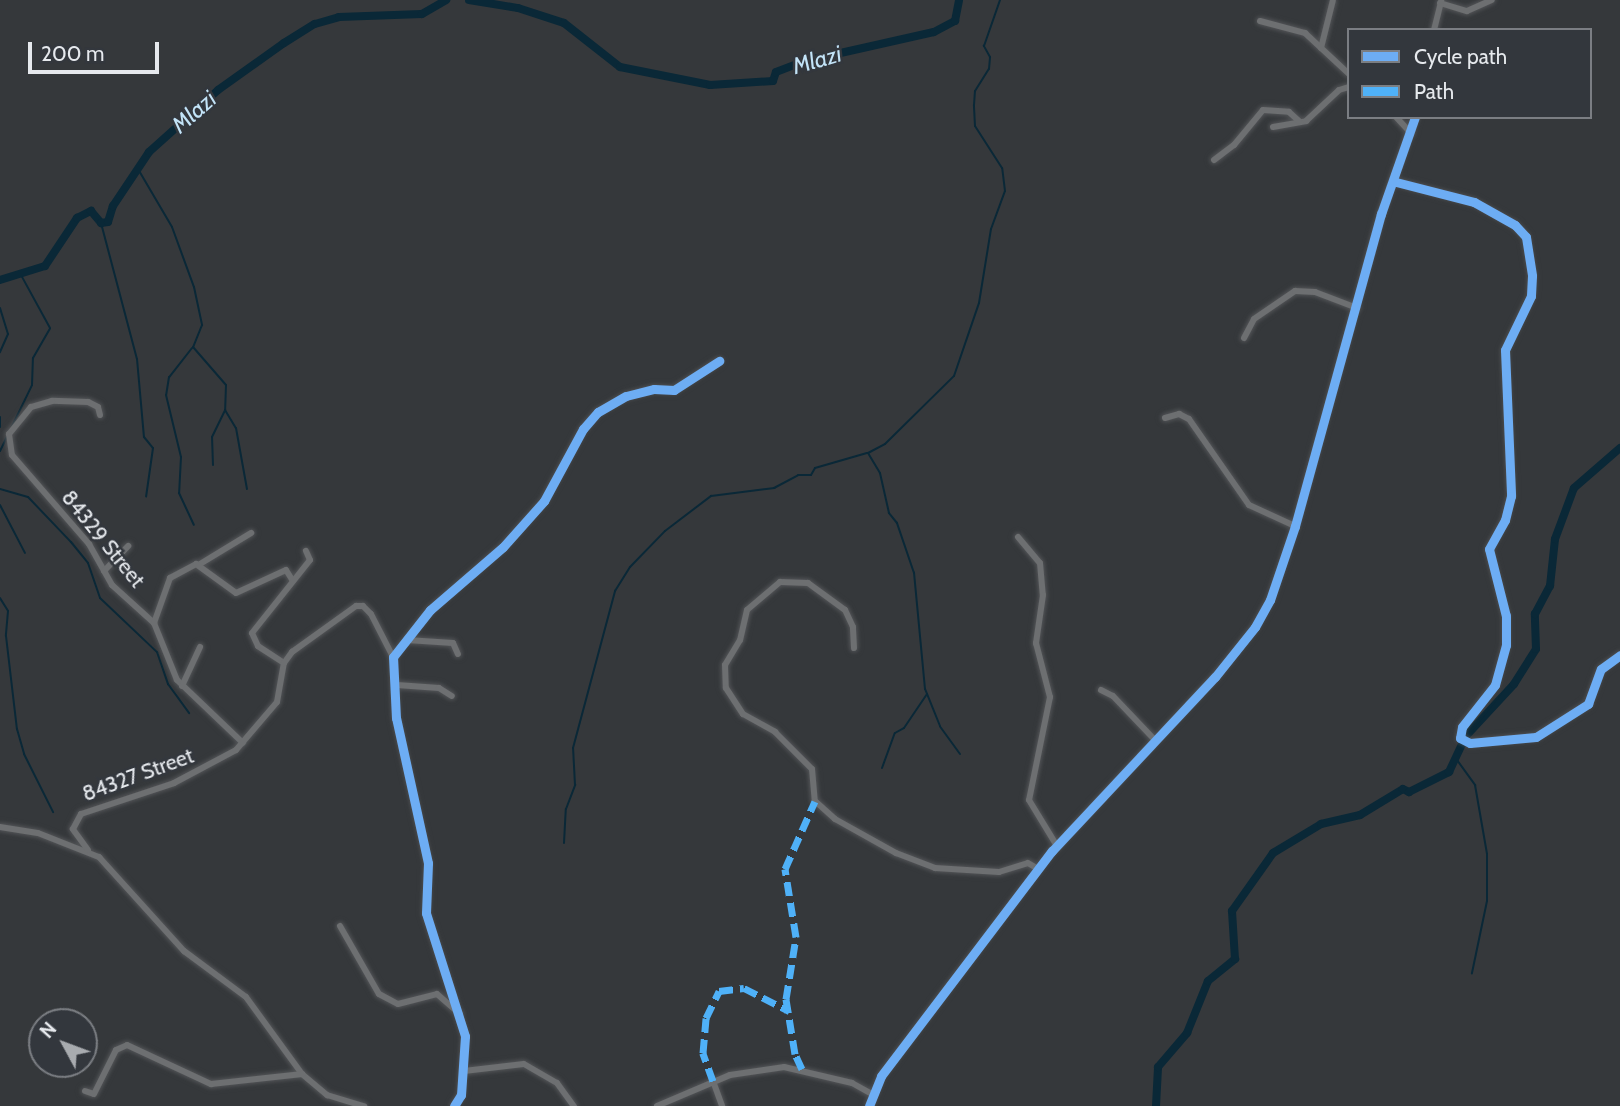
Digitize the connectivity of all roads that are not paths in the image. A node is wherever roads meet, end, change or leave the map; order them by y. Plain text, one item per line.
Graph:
1 (1333, 0) edge
2 (1492, 0) edge
3 (1440, 2) edge
4 (1260, 21) dead end
5 (1434, 28) edge
6 (1321, 48) junction
7 (1347, 72) edge
8 (1347, 88) edge
9 (1398, 119) edge
10 (1414, 119) edge
11 (1299, 121) junction
12 (1273, 127) dead end
13 (1411, 133) junction
14 (1214, 160) dead end
15 (1396, 182) junction
16 (1357, 308) junction
17 (1244, 338) dead end
18 (719, 360) dead end
19 (100, 415) dead end
20 (1165, 418) dead end
21 (1295, 527) junction
22 (251, 533) dead end
23 (1018, 537) dead end
24 (128, 547) dead end
25 (306, 551) dead end
26 (200, 564) junction
27 (104, 571) junction
28 (293, 581) junction
29 (155, 624) junction
30 (407, 640) junction
31 (200, 647) dead end
32 (853, 648) dead end
33 (458, 654) dead end
34 (1620, 655) edge
35 (393, 657) junction
36 (284, 663) junction
37 (397, 685) junction
38 (182, 686) junction
39 (1101, 690) dead end
40 (452, 696) dead end
41 (1154, 739) junction
42 (243, 743) junction
43 (0, 827) edge
44 (1057, 846) junction
45 (89, 850) junction
46 (1038, 869) junction
47 (340, 926) dead end
48 (460, 1014) junction
49 (464, 1071) junction
50 (302, 1074) junction
51 (713, 1082) junction
52 (85, 1091) dead end
53 (872, 1094) junction
54 (364, 1106) edge
55 (454, 1106) edge
56 (574, 1106) edge
57 (657, 1106) edge
58 (722, 1106) edge
59 (869, 1106) edge

1 - 6 street
2 - 3 street
3 - 5 street
4 - 6 street
6 - 7 street
8 - 11 street
9 - 13 street
10 - 13 street
11 - 12 street
11 - 14 street
13 - 15 street
15 - 16 street
15 - 34 street
16 - 17 street
16 - 21 street
18 - 30 street
19 - 27 street, 84329 Street
20 - 21 street
21 - 41 street
22 - 26 street
23 - 44 street
24 - 27 street
25 - 28 street
26 - 28 street
26 - 29 street
27 - 29 street, 84329 Street
28 - 36 street
29 - 38 street, 84329 Street
30 - 33 street
30 - 35 street
31 - 38 street
32 - 46 street
35 - 36 street
35 - 37 street
36 - 42 street
37 - 40 street
37 - 48 street
38 - 42 street, 84329 Street
39 - 41 street
41 - 44 street
42 - 45 street, 84327 Street
43 - 45 street
44 - 46 street
45 - 50 street
46 - 53 street
47 - 48 street
48 - 49 street
49 - 55 street
49 - 56 street
50 - 52 street
50 - 54 street
51 - 53 street
51 - 57 street
51 - 58 street
53 - 59 street

